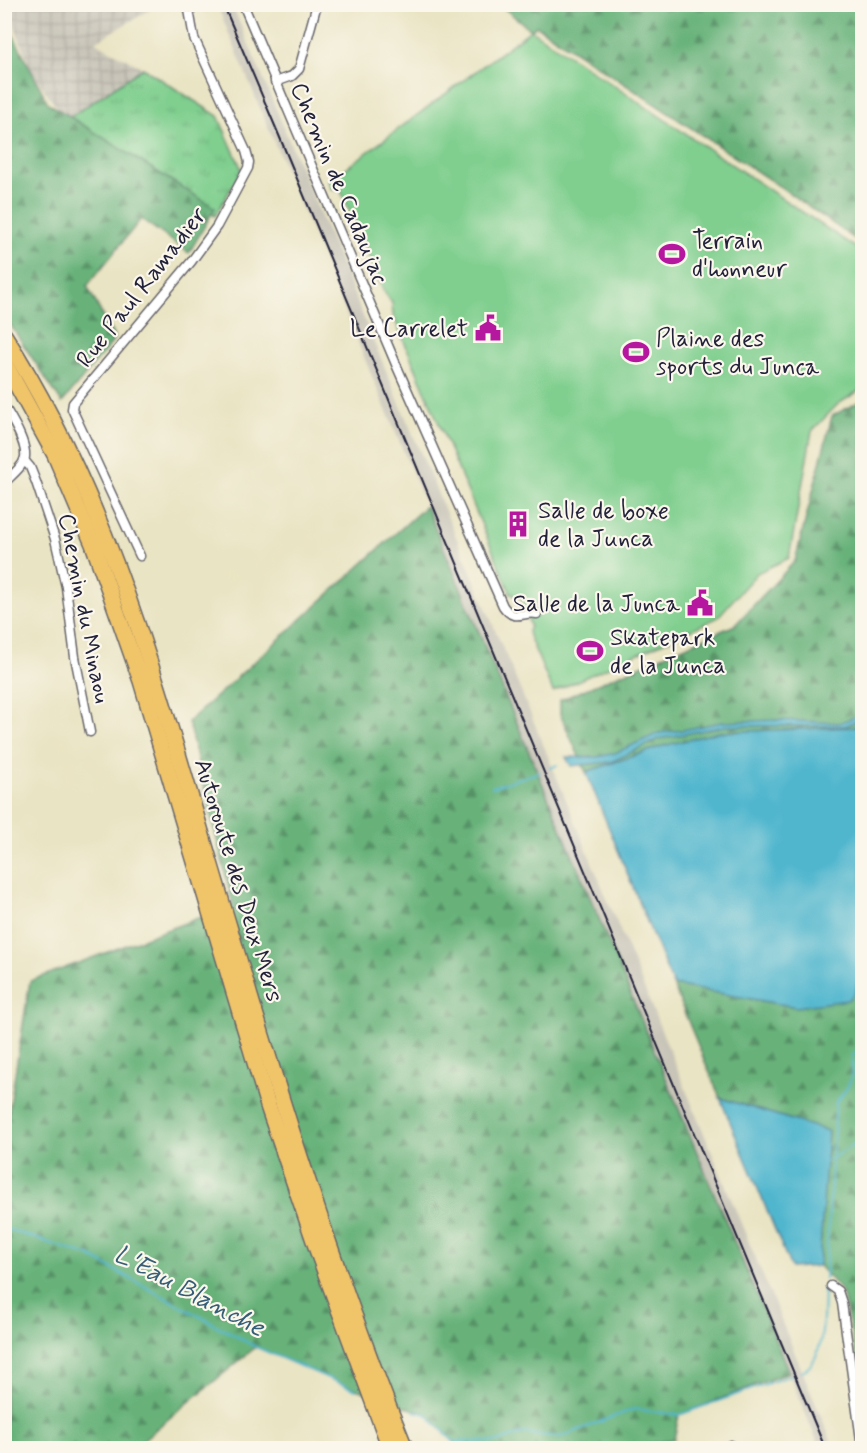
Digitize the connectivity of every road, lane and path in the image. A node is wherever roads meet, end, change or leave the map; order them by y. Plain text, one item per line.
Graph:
1 (188, 4) edge
2 (243, 4) edge
3 (317, 4) edge
4 (275, 82) junction
5 (4, 335) edge
6 (4, 362) edge
7 (4, 406) edge
8 (24, 460) junction
9 (4, 483) edge
10 (140, 556) dead end
11 (537, 614) dead end
12 (90, 732) dead end
13 (831, 1286) dead end
14 (862, 1447) edge
15 (390, 1449) edge
16 (405, 1449) edge

1 - 10 street, Rue Paul Ramadier
2 - 4 street, Chemin de Cadaujac
3 - 4 street
4 - 11 street, Chemin de Cadaujac
5 - 16 highway, Autoroute des Deux Mers
6 - 15 highway, Autoroute des Deux Mers
7 - 8 street, Chemin du Minaou
8 - 9 street
8 - 12 street, Chemin du Minaou
13 - 14 street

